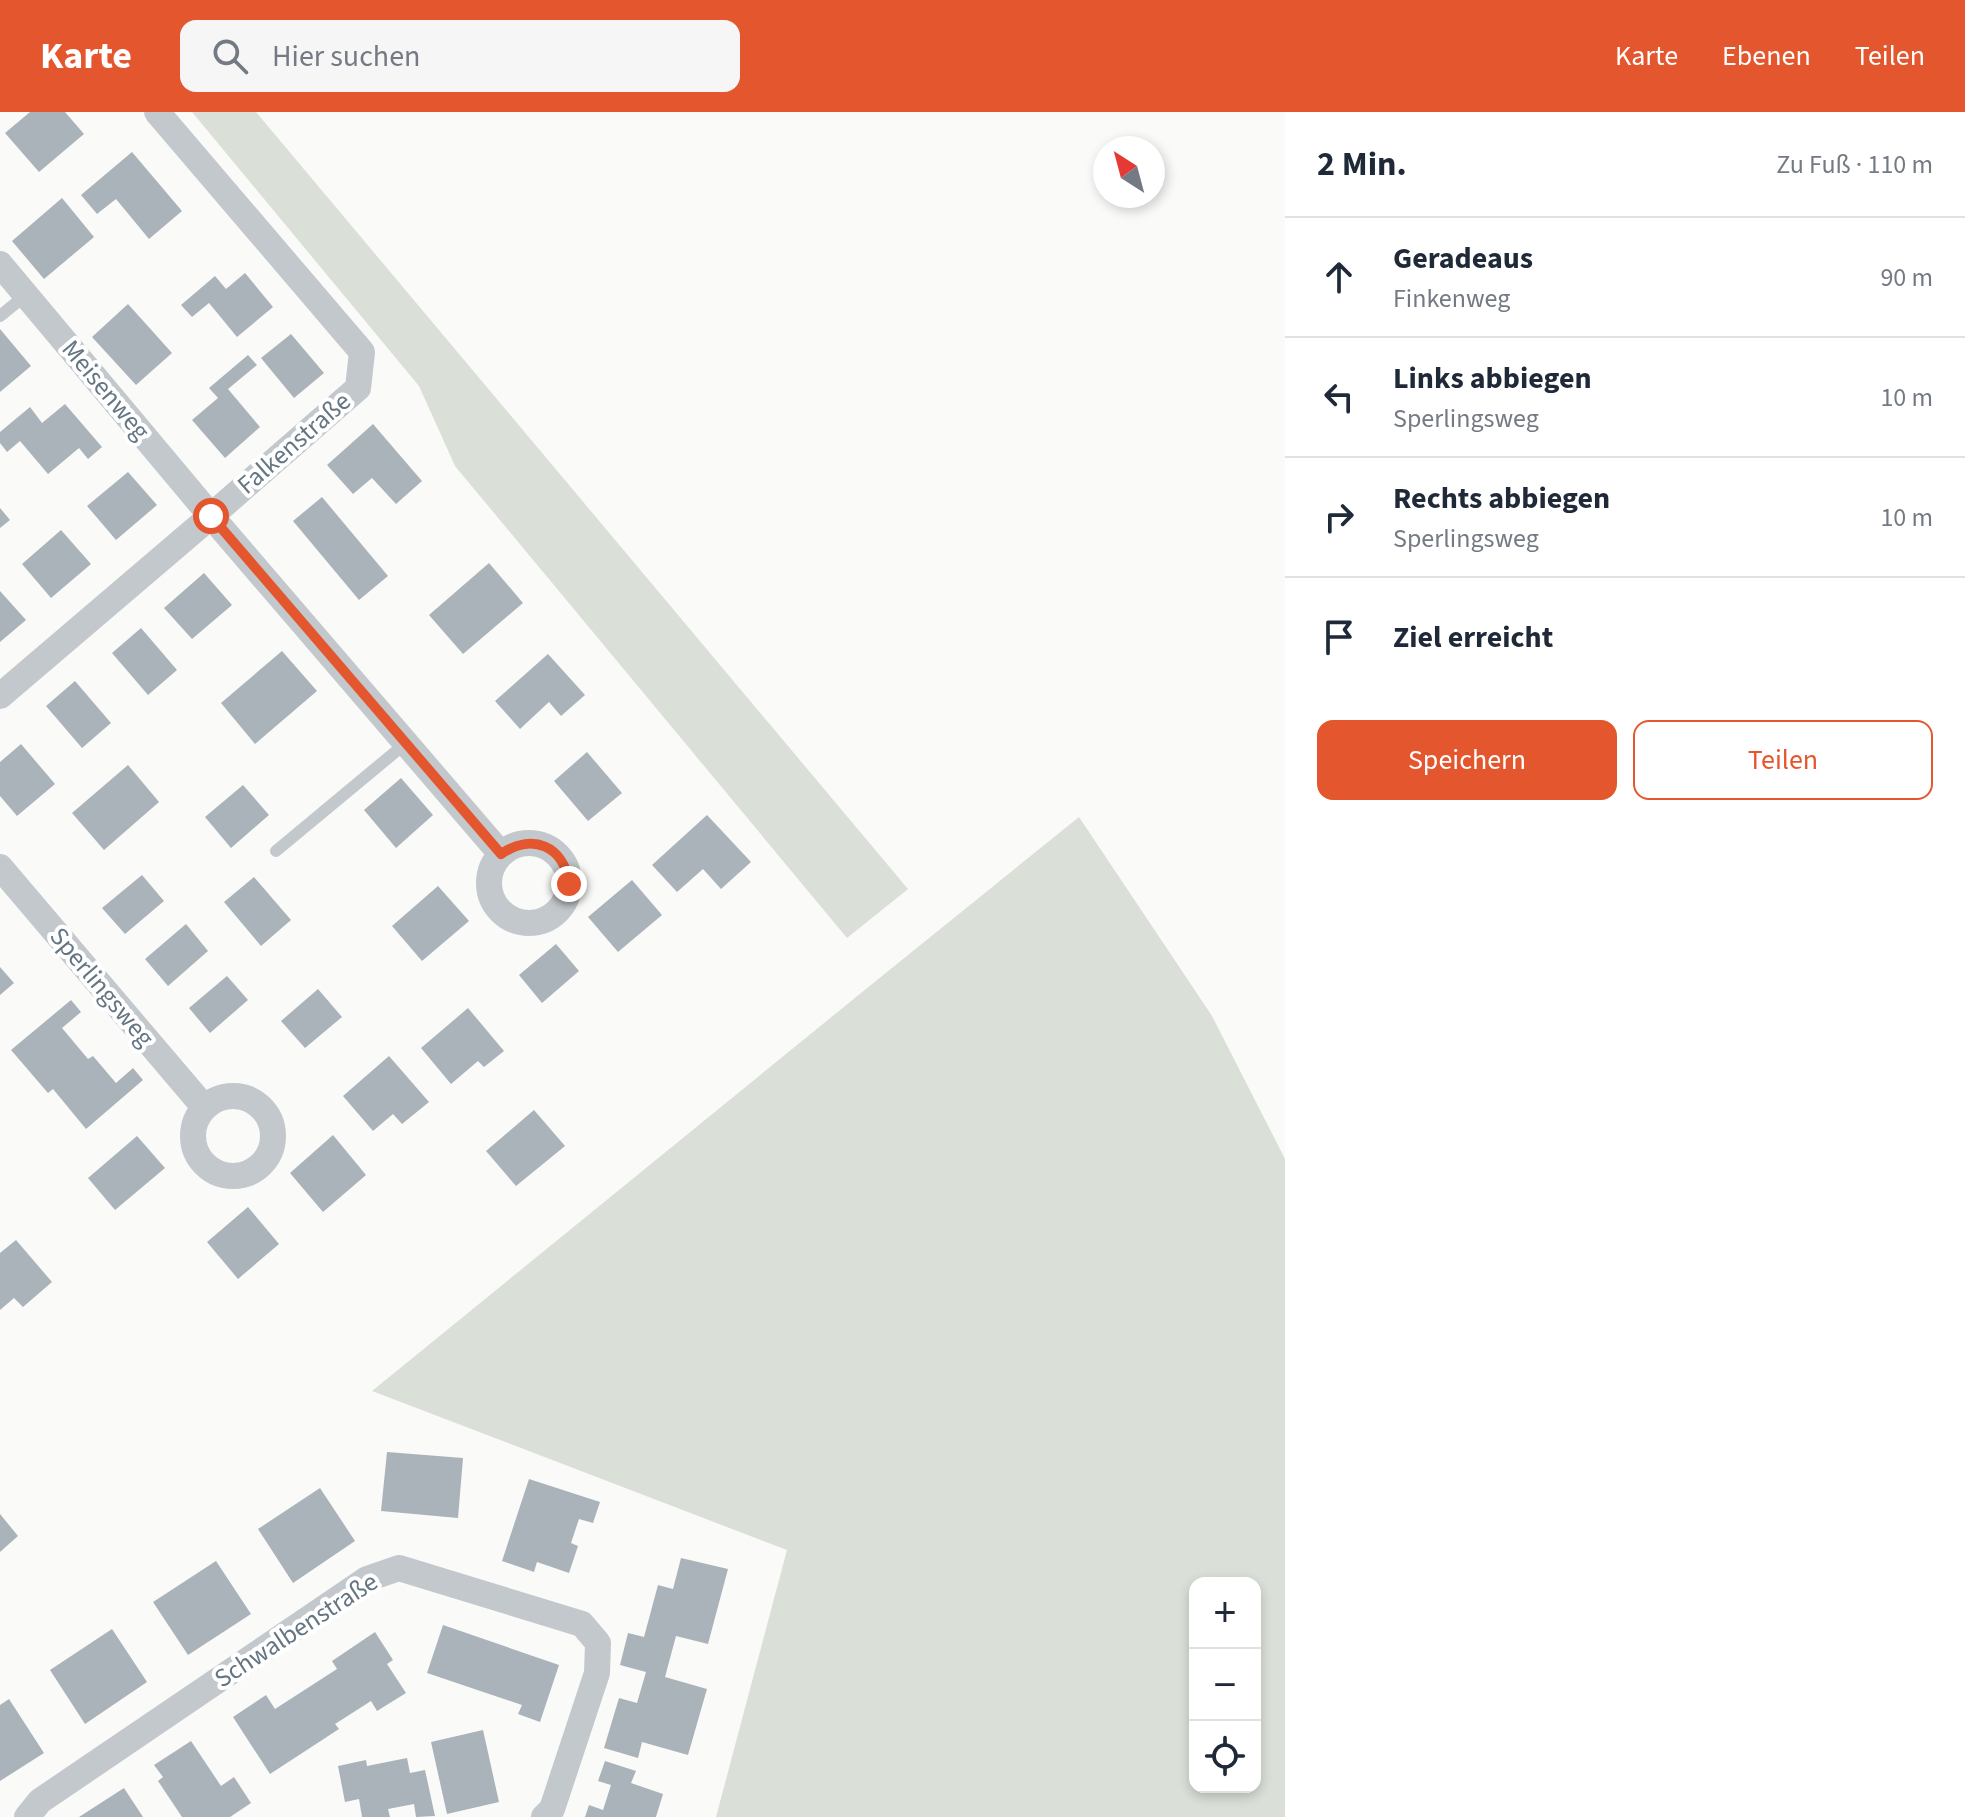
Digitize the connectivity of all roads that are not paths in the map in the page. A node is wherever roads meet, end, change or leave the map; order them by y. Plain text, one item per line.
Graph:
1 (157, 112) edge
2 (0, 264) edge
3 (27, 294) junction
4 (0, 316) edge
5 (211, 516) junction
6 (0, 696) edge
7 (406, 743) junction
8 (276, 851) dead end
9 (501, 854) dead end
10 (0, 867) edge
11 (204, 1107) dead end
12 (27, 1817) edge
13 (544, 1817) edge

1 - 5 street, Falkenstraße
2 - 3 street, Meisenweg
3 - 4 lane
3 - 5 street, Meisenweg
5 - 6 street, Falkenstraße
5 - 7 street, Meisenweg
7 - 8 lane
7 - 9 street, Meisenweg
10 - 11 street, Sperlingsweg
12 - 13 street, Schwalbenstraße

